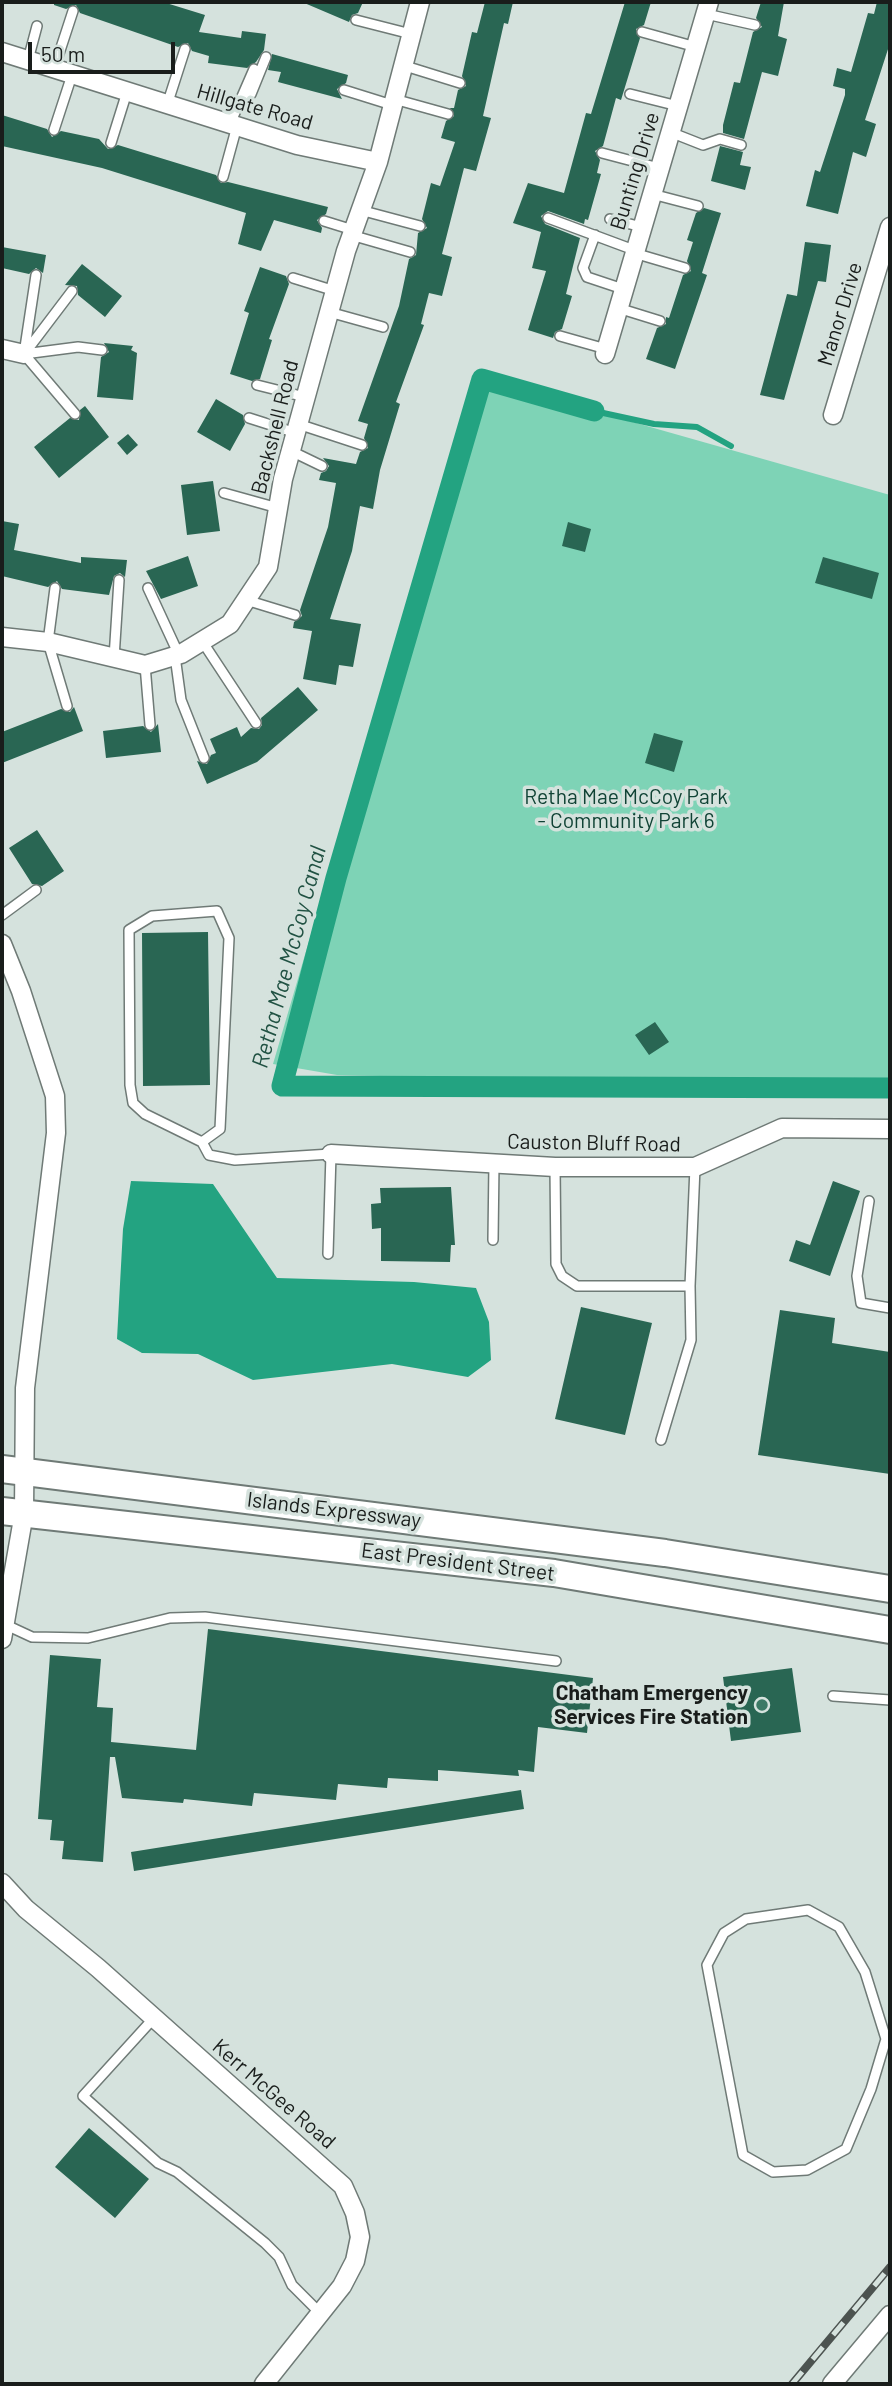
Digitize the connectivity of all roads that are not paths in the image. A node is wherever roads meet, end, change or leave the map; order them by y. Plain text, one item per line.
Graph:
1 (420, 2) edge
2 (708, 8) edge
3 (73, 11) dead end
4 (356, 20) dead end
5 (755, 25) dead end
6 (37, 26) dead end
7 (642, 32) dead end
8 (411, 34) junction
9 (696, 47) junction
10 (185, 49) dead end
11 (2, 52) edge
12 (266, 57) dead end
13 (28, 60) junction
14 (402, 65) junction
15 (54, 69) junction
16 (254, 69) dead end
17 (72, 75) junction
18 (460, 83) dead end
19 (344, 90) dead end
20 (127, 92) junction
21 (630, 94) dead end
22 (239, 101) junction
23 (393, 102) junction
24 (167, 105) junction
25 (678, 106) junction
26 (449, 114) dead end
27 (234, 125) junction
28 (54, 130) dead end
29 (670, 132) junction
30 (111, 143) dead end
31 (741, 145) dead end
32 (602, 153) dead end
33 (378, 162) junction
34 (659, 169) junction
35 (223, 177) dead end
36 (652, 193) junction
37 (698, 206) dead end
38 (360, 210) junction
39 (548, 218) dead end
40 (610, 219) dead end
41 (324, 221) dead end
42 (420, 226) dead end
43 (642, 227) junction
44 (890, 227) edge
45 (352, 233) junction
46 (595, 236) junction
47 (410, 252) dead end
48 (634, 252) junction
49 (685, 268) dead end
50 (36, 275) dead end
51 (293, 278) dead end
52 (623, 289) junction
53 (72, 291) dead end
54 (335, 291) junction
55 (618, 308) junction
56 (329, 312) junction
57 (660, 321) dead end
58 (383, 327) dead end
59 (560, 336) dead end
60 (2, 349) edge
61 (102, 350) dead end
62 (606, 352) joint
63 (24, 354) junction
64 (257, 386) dead end
65 (305, 397) junction
66 (75, 414) dead end
67 (833, 415) dead end
68 (248, 418) dead end
69 (295, 436) junction
70 (362, 445) dead end
71 (322, 466) dead end
72 (224, 493) dead end
73 (278, 508) junction
74 (119, 580) dead end
75 (55, 588) dead end
76 (148, 588) dead end
77 (246, 600) junction
78 (295, 615) dead end
79 (2, 637) edge
80 (202, 641) junction
81 (48, 642) junction
82 (177, 656) junction
83 (114, 658) junction
84 (145, 665) junction
85 (67, 706) dead end
86 (256, 723) dead end
87 (150, 725) dead end
88 (204, 758) dead end
89 (36, 890) dead end
90 (2, 915) edge
91 (2, 944) edge
92 (890, 1129) edge
93 (202, 1142) junction
94 (331, 1154) junction
95 (494, 1163) junction
96 (555, 1167) junction
97 (695, 1167) junction
98 (869, 1201) dead end
99 (493, 1240) dead end
100 (328, 1254) dead end
101 (690, 1286) junction
102 (890, 1308) edge
103 (661, 1440) dead end
104 (14, 1470) edge
105 (13, 1512) edge
106 (890, 1589) edge
107 (890, 1630) edge
108 (3, 1631) edge
109 (556, 1661) dead end
110 (833, 1696) dead end
111 (890, 1700) edge
112 (2, 1883) edge
113 (153, 2019) junction
114 (888, 2039) edge
115 (321, 2314) junction
116 (890, 2315) edge
117 (264, 2384) edge
118 (832, 2384) edge

1 - 8 street, Backshell Road
2 - 5 lane
2 - 9 street, Bunting Drive
3 - 15 lane
4 - 8 lane
6 - 13 lane
7 - 9 lane
8 - 14 street, Backshell Road
9 - 25 street, Bunting Drive
10 - 24 lane
11 - 13 street, Hillgate Road
12 - 22 lane
13 - 15 street, Hillgate Road
14 - 18 lane
14 - 23 street, Backshell Road
15 - 17 street, Hillgate Road
16 - 22 lane
17 - 20 street, Hillgate Road
17 - 28 lane
19 - 23 lane
20 - 24 street, Hillgate Road
20 - 30 lane
21 - 25 lane
22 - 27 lane
23 - 26 lane
23 - 33 street, Backshell Road
24 - 27 street, Hillgate Road
25 - 29 street, Bunting Drive
27 - 33 street, Hillgate Road
27 - 35 lane
29 - 31 lane
29 - 34 street, Bunting Drive
32 - 34 lane
33 - 38 street, Backshell Road
34 - 36 street, Bunting Drive
36 - 37 lane
36 - 43 street, Bunting Drive
38 - 42 lane
38 - 45 street, Backshell Road
39 - 46 lane
40 - 43 lane
41 - 45 lane
43 - 48 street, Bunting Drive
44 - 67 street, Manor Drive
45 - 47 lane
45 - 54 street, Backshell Road
46 - 48 lane
46 - 52 lane
48 - 49 lane
48 - 52 street, Bunting Drive
50 - 63 lane
51 - 54 lane
52 - 55 street, Bunting Drive
53 - 63 lane
54 - 56 street, Backshell Road
55 - 57 lane
55 - 62 street, Bunting Drive
56 - 58 lane
56 - 65 street, Backshell Road
59 - 62 lane
60 - 63 street
61 - 63 lane
63 - 66 lane
64 - 65 lane
65 - 69 street, Backshell Road
68 - 69 lane
69 - 70 lane
69 - 71 lane
69 - 73 street, Backshell Road
72 - 73 lane
73 - 77 street, Backshell Road
74 - 83 lane
75 - 81 lane
76 - 82 lane
77 - 78 lane
77 - 80 street, Backshell Road
79 - 81 street, Backshell Road
80 - 82 street, Backshell Road
80 - 86 lane
81 - 83 street, Backshell Road
81 - 85 lane
82 - 84 street, Backshell Road
82 - 88 lane
83 - 84 street, Backshell Road
84 - 87 lane
89 - 90 lane
91 - 104 street
92 - 97 street, Causton Bluff Road
93 - 93 lane
93 - 94 lane
94 - 95 street, Causton Bluff Road
94 - 100 lane
95 - 96 street, Causton Bluff Road
95 - 99 lane
96 - 97 street, Causton Bluff Road
96 - 101 lane
97 - 101 lane
98 - 102 lane
101 - 103 lane
104 - 105 street
104 - 106 main road, Islands Expressway
105 - 107 main road, East President Street
105 - 108 street
108 - 109 lane
110 - 111 lane
112 - 113 street, Kerr McGee Road
113 - 115 street, Kerr McGee Road
113 - 115 lane
114 - 114 lane
115 - 117 street, Kerr McGee Road
116 - 118 street

